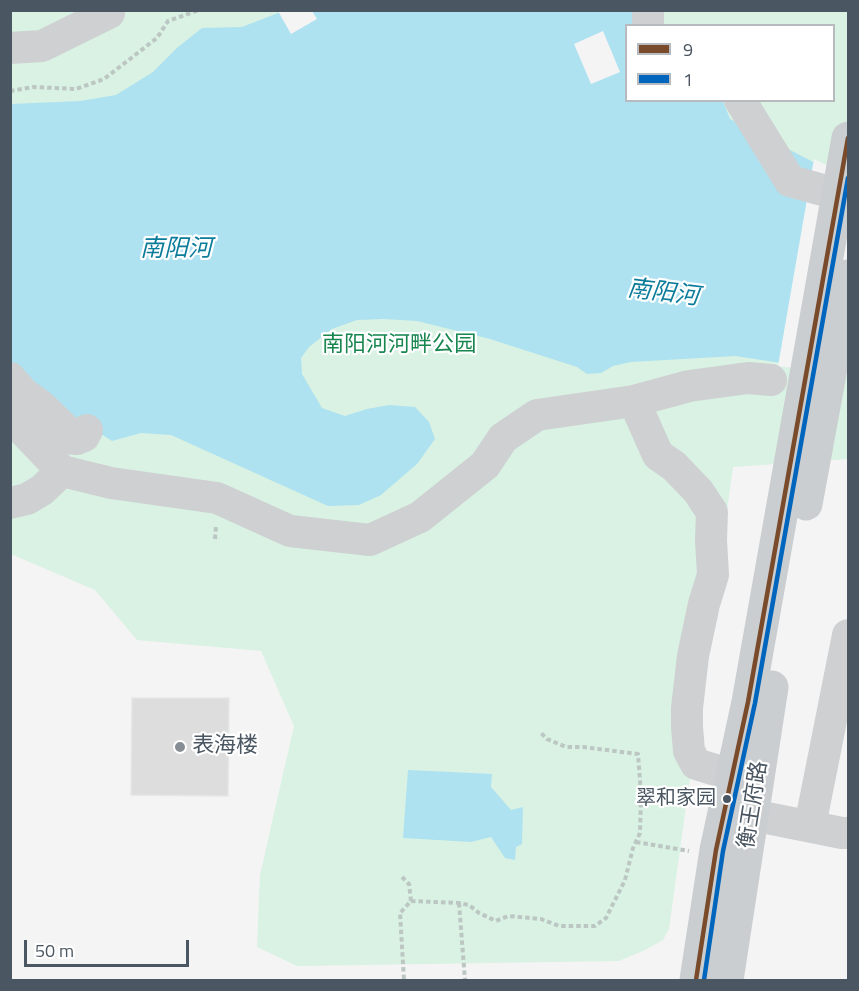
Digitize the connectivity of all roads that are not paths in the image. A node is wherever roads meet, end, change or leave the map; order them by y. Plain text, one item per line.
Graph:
1 (109, 13) dead end
2 (10, 48) edge
3 (741, 102) edge
4 (849, 138) edge
5 (849, 197) edge
6 (849, 276) edge
7 (10, 378) edge
8 (771, 380) tunnel mouth
9 (634, 401) junction
10 (10, 420) edge
11 (87, 430) dead end
12 (62, 471) junction
13 (10, 503) edge
14 (849, 635) edge
15 (843, 688) edge
16 (758, 704) junction
17 (732, 775) junction
18 (752, 815) junction
19 (810, 826) junction
20 (849, 833) edge
21 (696, 981) edge
22 (727, 981) edge

1 - 2 street
3 - 5 street
4 - 16 main road, 衡王府路
6 - 16 main road, 衡王府路
7 - 11 street
8 - 9 street
9 - 12 street
9 - 17 street
10 - 12 street
12 - 13 street
14 - 15 street
15 - 19 street
16 - 17 main road, 衡王府路
16 - 18 main road, 衡王府路
17 - 21 main road, 衡王府路
18 - 19 street
18 - 22 main road, 衡王府路
19 - 20 street

